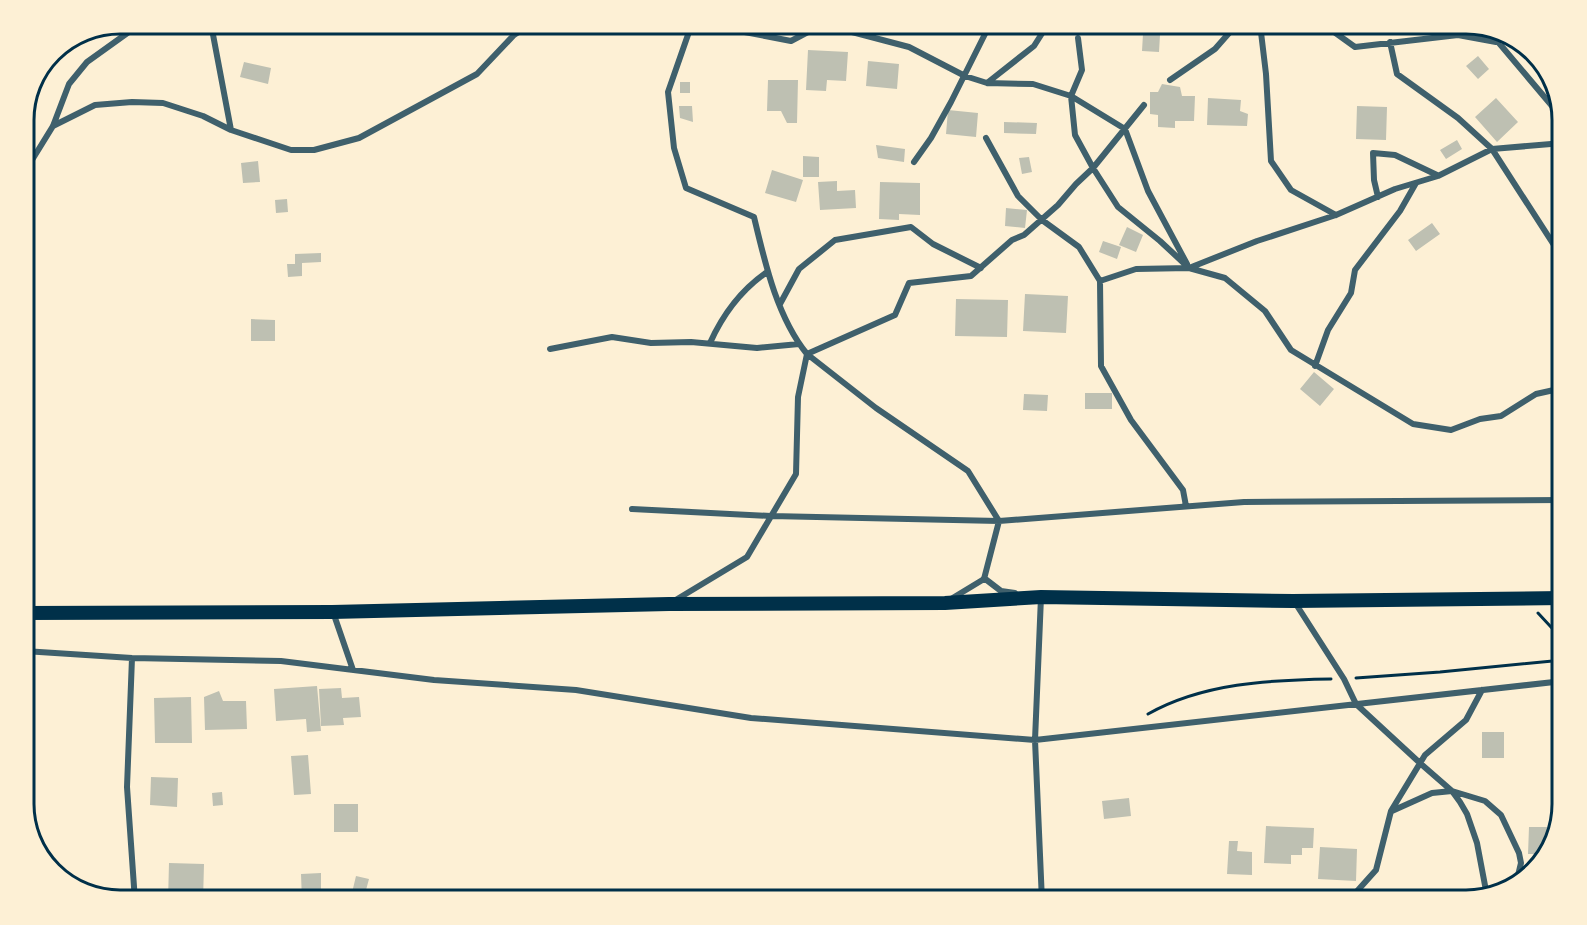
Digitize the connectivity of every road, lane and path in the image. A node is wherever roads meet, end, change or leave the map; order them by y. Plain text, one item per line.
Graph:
1 (126, 34) edge
2 (213, 34) edge
3 (516, 34) edge
4 (687, 34) edge
5 (755, 34) edge
6 (804, 34) edge
7 (860, 34) edge
8 (985, 34) edge
9 (1042, 34) edge
10 (1228, 34) edge
11 (1261, 34) edge
12 (1337, 34) edge
13 (1078, 38) dead end
14 (1494, 39) edge
15 (1500, 41) edge
16 (1390, 42) junction
17 (1496, 42) junction
18 (965, 76) junction
19 (1170, 80) dead end
20 (987, 83) junction
21 (1549, 95) edge
22 (1071, 96) junction
23 (1144, 105) dead end
24 (52, 126) junction
25 (1125, 129) junction
26 (231, 130) junction
27 (986, 138) dead end
28 (1552, 144) edge
29 (1492, 149) junction
30 (35, 155) edge
31 (914, 162) dead end
32 (1093, 168) junction
33 (1438, 176) junction
34 (1416, 182) junction
35 (1378, 197) junction
36 (1336, 215) junction
37 (1042, 220) junction
38 (1552, 242) edge
39 (981, 268) junction
40 (1189, 268) junction
41 (767, 272) junction
42 (1100, 281) junction
43 (780, 304) junction
44 (710, 343) junction
45 (799, 344) junction
46 (550, 349) dead end
47 (807, 354) junction
48 (1315, 366) junction
49 (1552, 390) edge
50 (1552, 500) edge
51 (1186, 506) junction
52 (632, 509) dead end
53 (771, 516) junction
54 (999, 522) junction
55 (984, 578) junction
56 (1041, 597) junction
57 (1552, 598) edge
58 (1532, 599) junction
59 (1293, 601) junction
60 (945, 603) junction
61 (669, 604) junction
62 (332, 612) junction
63 (35, 613) edge
64 (1552, 629) edge
65 (35, 652) edge
66 (132, 658) junction
67 (353, 670) junction
68 (1552, 682) edge
69 (1482, 690) junction
70 (1356, 704) junction
71 (1035, 740) junction
72 (1421, 764) junction
73 (1452, 790) junction
74 (1391, 811) junction
75 (1519, 873) edge
76 (1486, 889) edge
77 (134, 890) edge
78 (1042, 890) edge
79 (1359, 890) edge

1 - 24 street
2 - 26 street
3 - 26 street
4 - 41 street
5 - 6 street
7 - 18 street
8 - 18 street
9 - 20 street
10 - 19 street
11 - 36 street
12 - 16 street
13 - 22 street
14 - 17 street
15 - 17 street
16 - 17 street
16 - 29 street
17 - 21 street
18 - 20 street
18 - 31 street
20 - 22 street
22 - 25 street
22 - 32 street
23 - 25 street
24 - 26 street
24 - 30 street
25 - 32 street
25 - 40 street
27 - 37 street
28 - 29 street
29 - 33 street
29 - 38 street
32 - 37 street
32 - 40 street
33 - 34 street
33 - 35 street
34 - 35 street
34 - 48 street
35 - 36 street
36 - 40 street
37 - 39 street
37 - 42 street
39 - 43 street
39 - 47 street
40 - 42 street
40 - 48 street
41 - 43 street
41 - 44 street
42 - 51 street
43 - 45 street
44 - 45 street
44 - 46 street
45 - 47 street
47 - 53 street
47 - 54 street
48 - 49 street
50 - 51 street
51 - 54 street
52 - 53 street
53 - 54 street
53 - 61 street
54 - 55 street
55 - 56 street
55 - 60 street
56 - 59 highway
56 - 60 highway
56 - 71 street
57 - 58 highway
58 - 59 highway
58 - 64 path
59 - 70 street
60 - 61 highway
61 - 62 highway
62 - 63 highway
62 - 67 street
65 - 66 street
66 - 67 street
66 - 77 street
67 - 71 street
68 - 69 street
69 - 70 street
69 - 72 street
70 - 71 street
70 - 72 street
71 - 78 street
72 - 73 street
72 - 74 street
73 - 74 street
73 - 75 street
73 - 76 street
74 - 79 street

